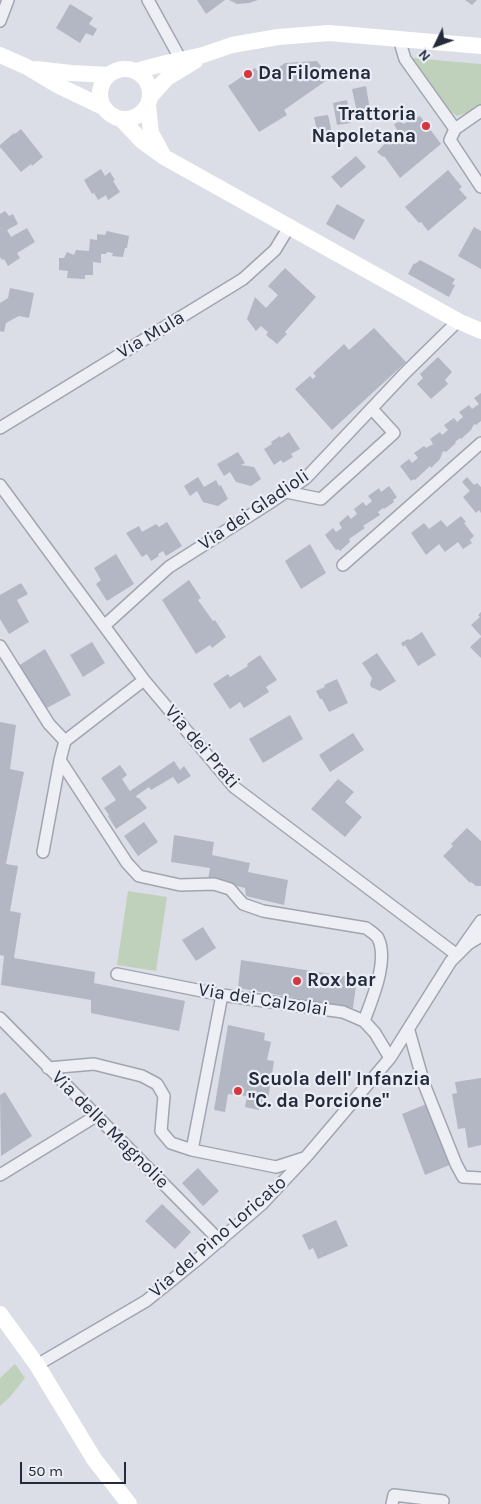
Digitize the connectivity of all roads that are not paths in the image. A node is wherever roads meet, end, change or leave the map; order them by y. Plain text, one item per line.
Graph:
1 (8, 0) edge
2 (148, 0) edge
3 (0, 21) edge
4 (399, 39) junction
5 (481, 46) edge
6 (0, 55) edge
7 (204, 55) junction
8 (181, 60) junction
9 (27, 67) junction
10 (136, 71) junction
11 (109, 75) junction
12 (149, 101) junction
13 (103, 107) junction
14 (481, 111) edge
15 (122, 120) junction
16 (455, 129) junction
17 (164, 157) junction
18 (481, 187) edge
19 (289, 227) junction
20 (458, 321) junction
21 (481, 331) edge
22 (372, 409) junction
23 (0, 428) edge
24 (481, 443) edge
25 (0, 485) edge
26 (286, 492) junction
27 (343, 565) dead end
28 (104, 626) junction
29 (0, 646) edge
30 (144, 680) junction
31 (65, 741) junction
32 (60, 760) junction
33 (44, 852) dead end
34 (481, 921) edge
35 (481, 936) edge
36 (458, 955) junction
37 (117, 974) dead end
38 (222, 995) junction
39 (0, 1018) edge
40 (364, 1021) junction
41 (409, 1030) junction
42 (390, 1058) junction
43 (48, 1068) junction
44 (96, 1116) junction
45 (192, 1150) junction
46 (306, 1157) junction
47 (0, 1175) edge
48 (481, 1178) edge
49 (220, 1241) junction
50 (0, 1314) edge
51 (37, 1365) junction
52 (443, 1501) dead end
53 (128, 1504) edge
54 (392, 1504) edge

1 - 3 street
2 - 8 street
4 - 5 street
4 - 7 street
4 - 16 street
6 - 9 street
7 - 8 street
7 - 12 street
8 - 10 street
9 - 11 street
9 - 13 street
10 - 11 street
10 - 12 street
11 - 13 street
12 - 15 street
12 - 17 street
13 - 15 street
14 - 16 street
15 - 17 street
16 - 18 street
17 - 19 street
19 - 20 street
19 - 23 street, Via Mula
20 - 21 street
20 - 22 street, Via dei Gladioli
22 - 26 street, Via dei Gladioli
22 - 26 street
24 - 27 street
25 - 28 street, Via dei Prati
26 - 28 street, Via dei Gladioli
28 - 30 street, Via dei Prati
29 - 31 street
30 - 31 street
30 - 36 street, Via dei Prati
31 - 32 street
32 - 33 street
32 - 40 street
34 - 36 street
35 - 36 street, Via del Pino Loricato
36 - 41 street, Via del Pino Loricato
37 - 38 street, Via dei Calzolai
38 - 40 street, Via dei Calzolai
38 - 45 street
39 - 43 street, Via delle Magnolie
40 - 42 street, Via dei Calzolai
41 - 42 street, Via del Pino Loricato
41 - 48 street
42 - 46 street, Via del Pino Loricato
43 - 44 street, Via delle Magnolie
43 - 45 street
44 - 47 street
44 - 49 street, Via delle Magnolie
45 - 46 street
46 - 49 street, Via del Pino Loricato
49 - 51 street, Via del Pino Loricato
50 - 51 street
51 - 53 street
52 - 54 street

